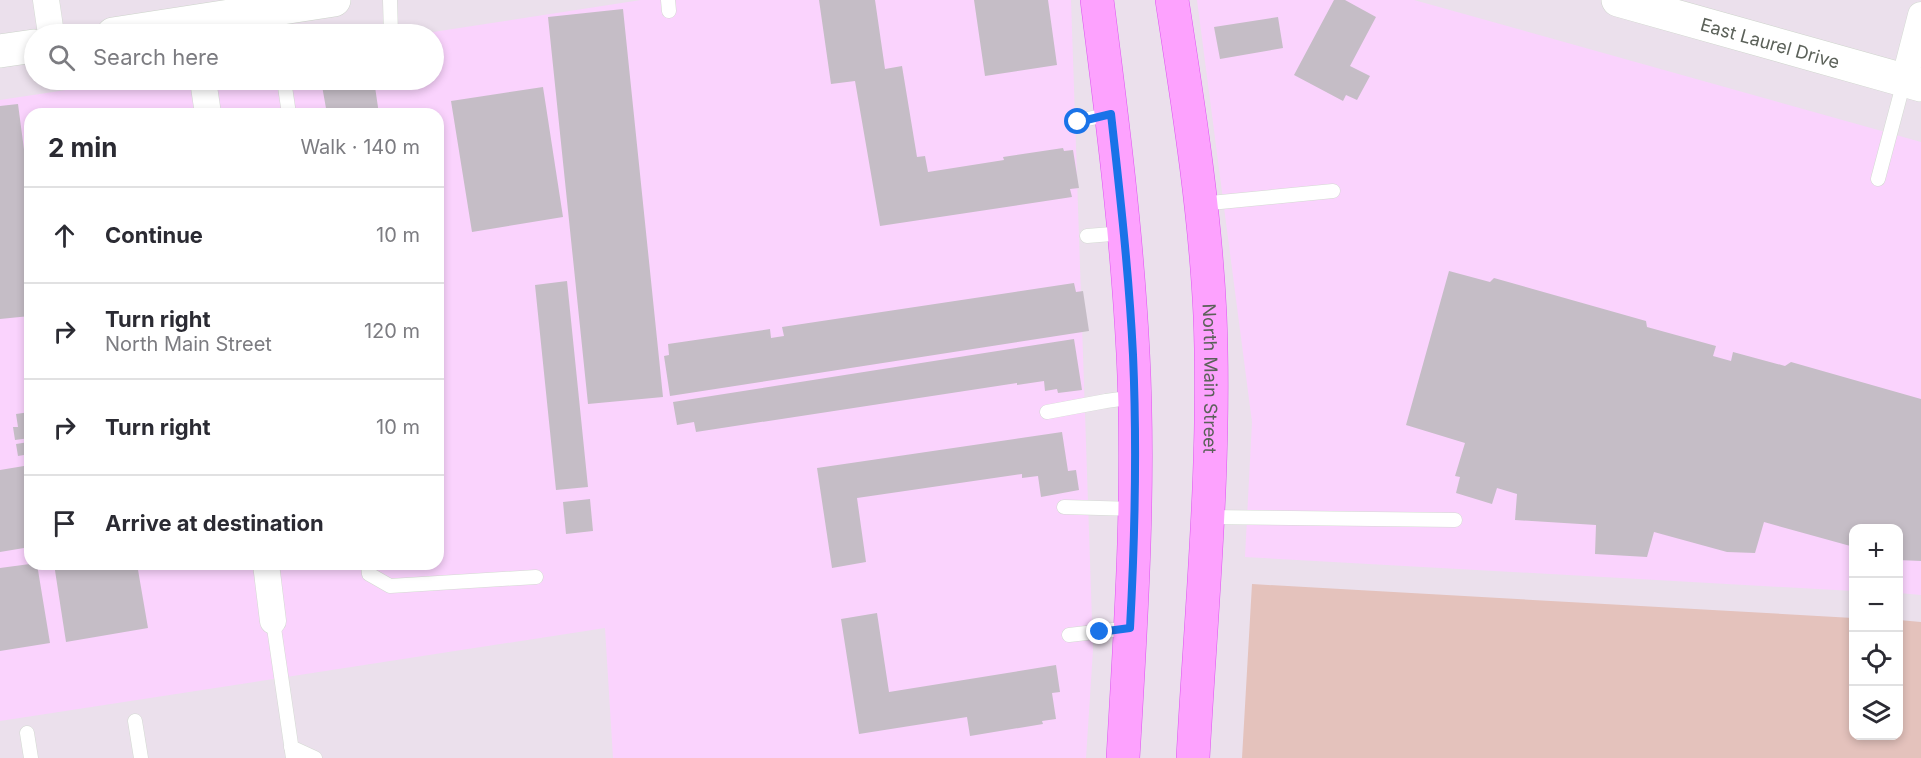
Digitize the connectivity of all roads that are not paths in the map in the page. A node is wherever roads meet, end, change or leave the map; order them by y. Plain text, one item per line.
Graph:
1 (46, 0) edge
2 (334, 0) edge
3 (390, 0) edge
4 (1098, 0) edge
5 (1172, 0) edge
6 (1618, 0) edge
7 (1921, 15) edge
8 (274, 22) edge
9 (50, 24) edge
10 (248, 24) edge
11 (391, 24) edge
12 (24, 47) edge
13 (0, 51) edge
14 (1913, 83) edge
15 (204, 90) edge
16 (286, 90) edge
17 (207, 108) edge
18 (289, 108) edge
19 (1111, 114) junction
20 (1078, 122) dead end
21 (1878, 179) dead end
22 (1334, 191) dead end
23 (1200, 204) junction
24 (1124, 233) junction
25 (1087, 237) dead end
26 (1135, 397) junction
27 (1047, 412) dead end
28 (1064, 507) dead end
29 (1135, 509) junction
30 (1206, 517) junction
31 (1455, 520) dead end
32 (267, 570) edge
33 (369, 570) edge
34 (536, 577) dead end
35 (273, 621) joint
36 (1130, 628) junction
37 (1070, 635) dead end
38 (135, 721) dead end
39 (27, 733) dead end
40 (292, 753) edge
41 (31, 758) edge
42 (141, 758) edge
43 (315, 758) edge
44 (1122, 758) edge
45 (1193, 758) edge

1 - 9 street
2 - 8 main road
3 - 11 lane
4 - 19 main road
5 - 23 main road, North Main Street
6 - 14 main road, East Laurel Drive
7 - 14 street
8 - 10 main road
12 - 13 main road
14 - 21 lane
15 - 17 street
16 - 18 lane
19 - 20 lane
19 - 24 main road
22 - 23 lane
23 - 30 main road, North Main Street
24 - 25 lane
24 - 26 main road
26 - 27 lane
26 - 29 main road
28 - 29 lane
29 - 36 main road
30 - 31 lane
30 - 45 main road, North Main Street
32 - 35 street
33 - 34 lane
35 - 40 lane
36 - 37 lane
36 - 44 main road
38 - 42 lane
39 - 41 lane
40 - 43 lane

